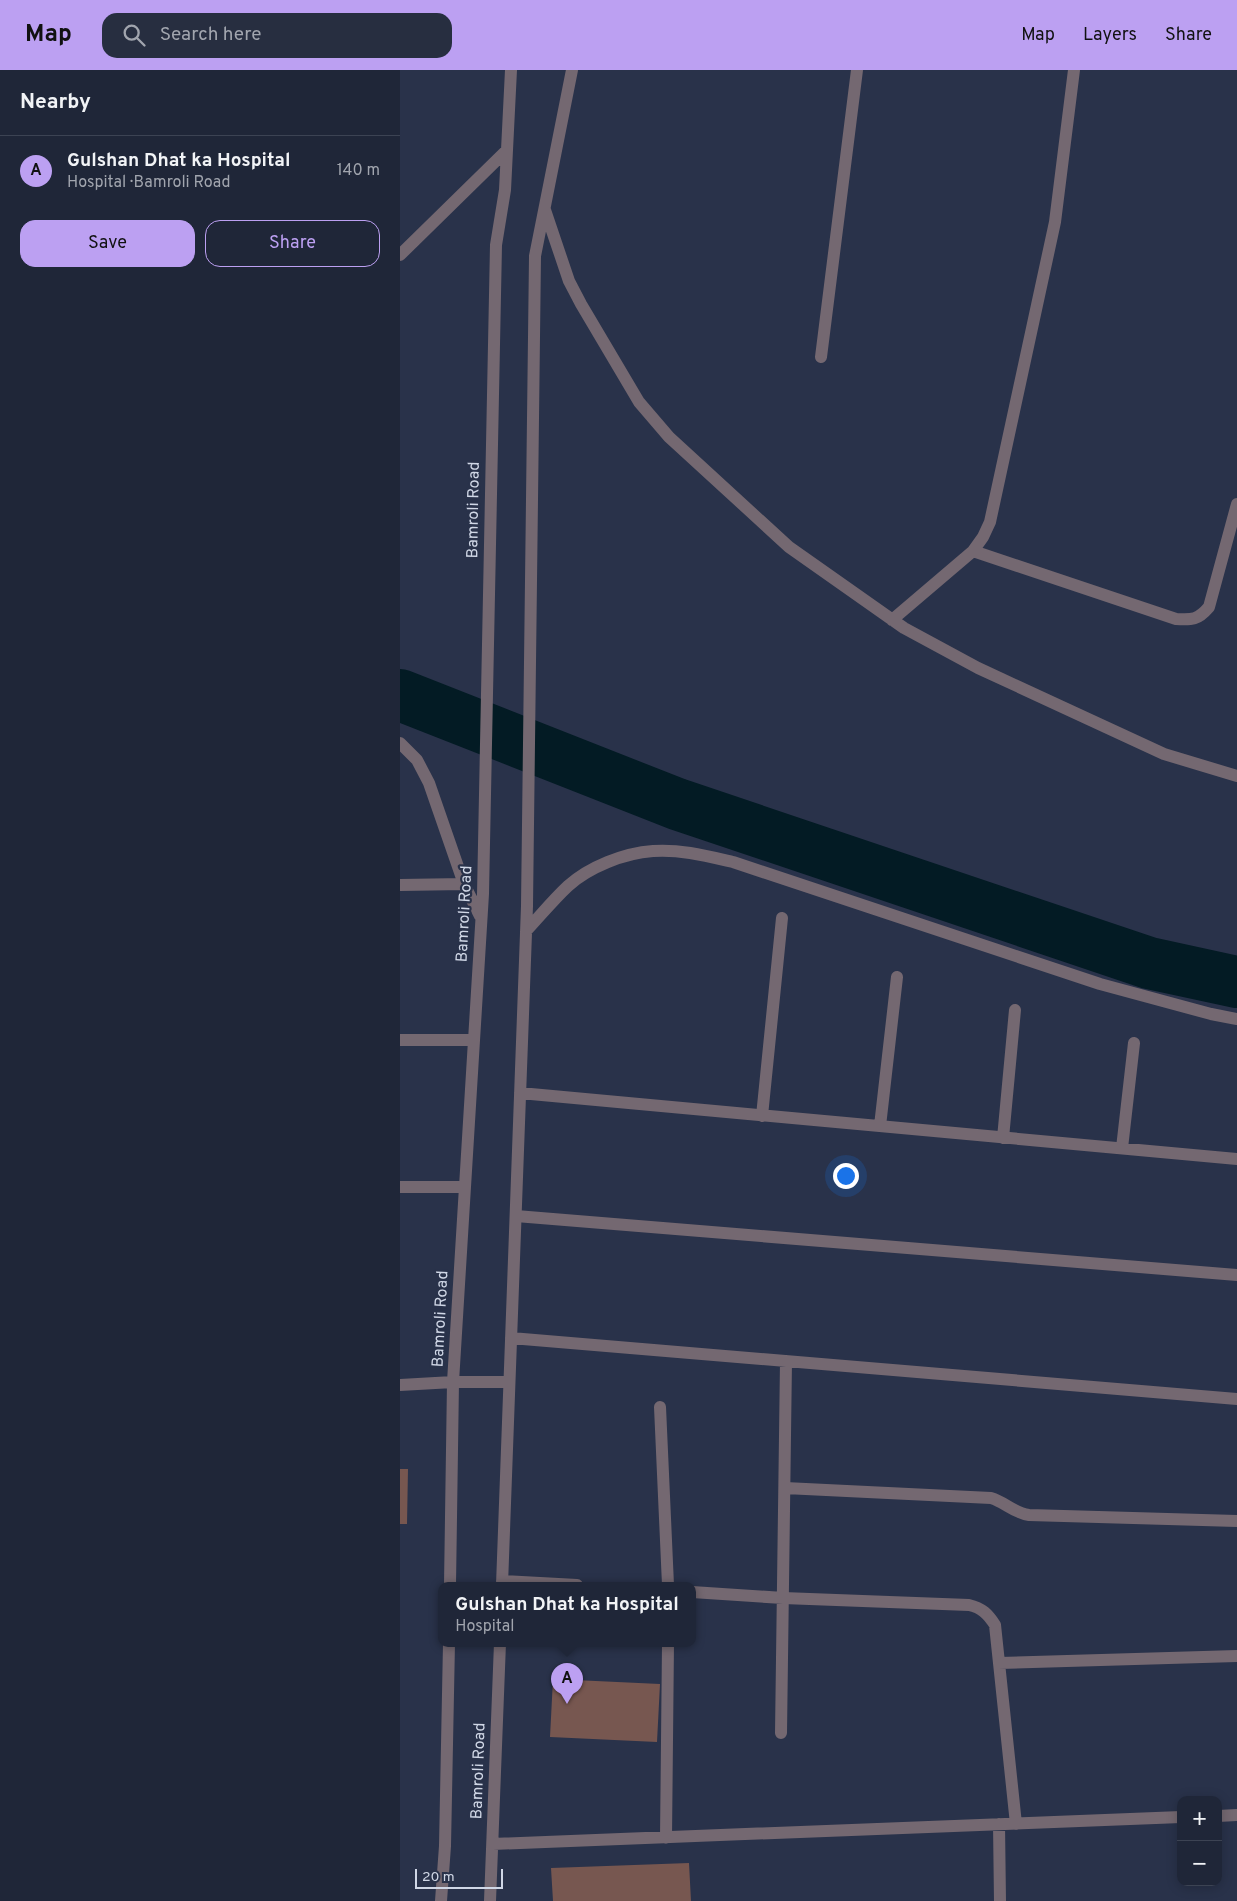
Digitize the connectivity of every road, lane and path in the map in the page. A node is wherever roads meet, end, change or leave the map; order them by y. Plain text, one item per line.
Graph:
1 (511, 70) edge
2 (572, 70) edge
3 (857, 70) edge
4 (1074, 70) edge
5 (507, 150) junction
6 (545, 207) junction
7 (400, 255) edge
8 (821, 357) dead end
9 (1237, 504) edge
10 (973, 551) junction
11 (892, 620) junction
12 (400, 743) edge
13 (1237, 776) edge
14 (464, 884) junction
15 (400, 885) edge
16 (482, 918) junction
17 (782, 918) dead end
18 (526, 931) junction
19 (898, 977) dead end
20 (1015, 1010) dead end
21 (1237, 1020) edge
22 (400, 1040) edge
23 (474, 1040) junction
24 (1134, 1043) dead end
25 (520, 1093) junction
26 (762, 1116) junction
27 (880, 1126) junction
28 (1002, 1138) junction
29 (1122, 1148) junction
30 (1237, 1159) edge
31 (400, 1187) edge
32 (465, 1187) junction
33 (516, 1216) junction
34 (1237, 1275) edge
35 (511, 1338) junction
36 (786, 1361) junction
37 (454, 1382) junction
38 (509, 1382) junction
39 (400, 1385) edge
40 (1237, 1399) edge
41 (660, 1407) dead end
42 (785, 1488) junction
43 (1237, 1521) edge
44 (450, 1582) edge
45 (502, 1582) edge
46 (668, 1582) edge
47 (696, 1592) edge
48 (783, 1598) junction
49 (449, 1647) edge
50 (500, 1647) edge
51 (668, 1647) edge
52 (1237, 1656) edge
53 (999, 1662) junction
54 (781, 1733) dead end
55 (1237, 1815) edge
56 (1222, 1816) edge
57 (1177, 1817) edge
58 (999, 1824) junction
59 (1016, 1824) junction
60 (666, 1838) junction
61 (492, 1844) junction
62 (441, 1901) edge
63 (490, 1901) edge
64 (1000, 1901) edge

1 - 5 street, Bamroli Road
2 - 6 street
3 - 8 street
4 - 10 street
5 - 7 street
5 - 16 street, Bamroli Road
6 - 11 street
6 - 18 street
9 - 10 street
10 - 11 street
11 - 13 street
12 - 14 street
14 - 15 street
14 - 16 street
16 - 23 street, Bamroli Road
17 - 26 street
18 - 21 street
18 - 25 street
19 - 27 street
20 - 28 street
22 - 23 street
23 - 32 street, Bamroli Road
24 - 29 street
25 - 26 street
25 - 33 street
26 - 27 street
27 - 28 street
28 - 29 street
29 - 30 street
31 - 32 street
32 - 37 street, Bamroli Road
33 - 34 street
33 - 35 street
35 - 36 street
35 - 38 street
36 - 40 street
36 - 42 street
37 - 38 street
37 - 39 street
37 - 44 street, Bamroli Road
38 - 45 street
41 - 46 street
42 - 43 street
42 - 48 street
47 - 48 street
48 - 53 street
48 - 54 street
49 - 62 street, Bamroli Road
50 - 61 street, Bamroli Road
51 - 60 street
52 - 53 street
53 - 59 street
55 - 56 street
57 - 59 street
58 - 59 street
58 - 60 street
58 - 64 street
60 - 61 street
61 - 63 street, Bamroli Road

